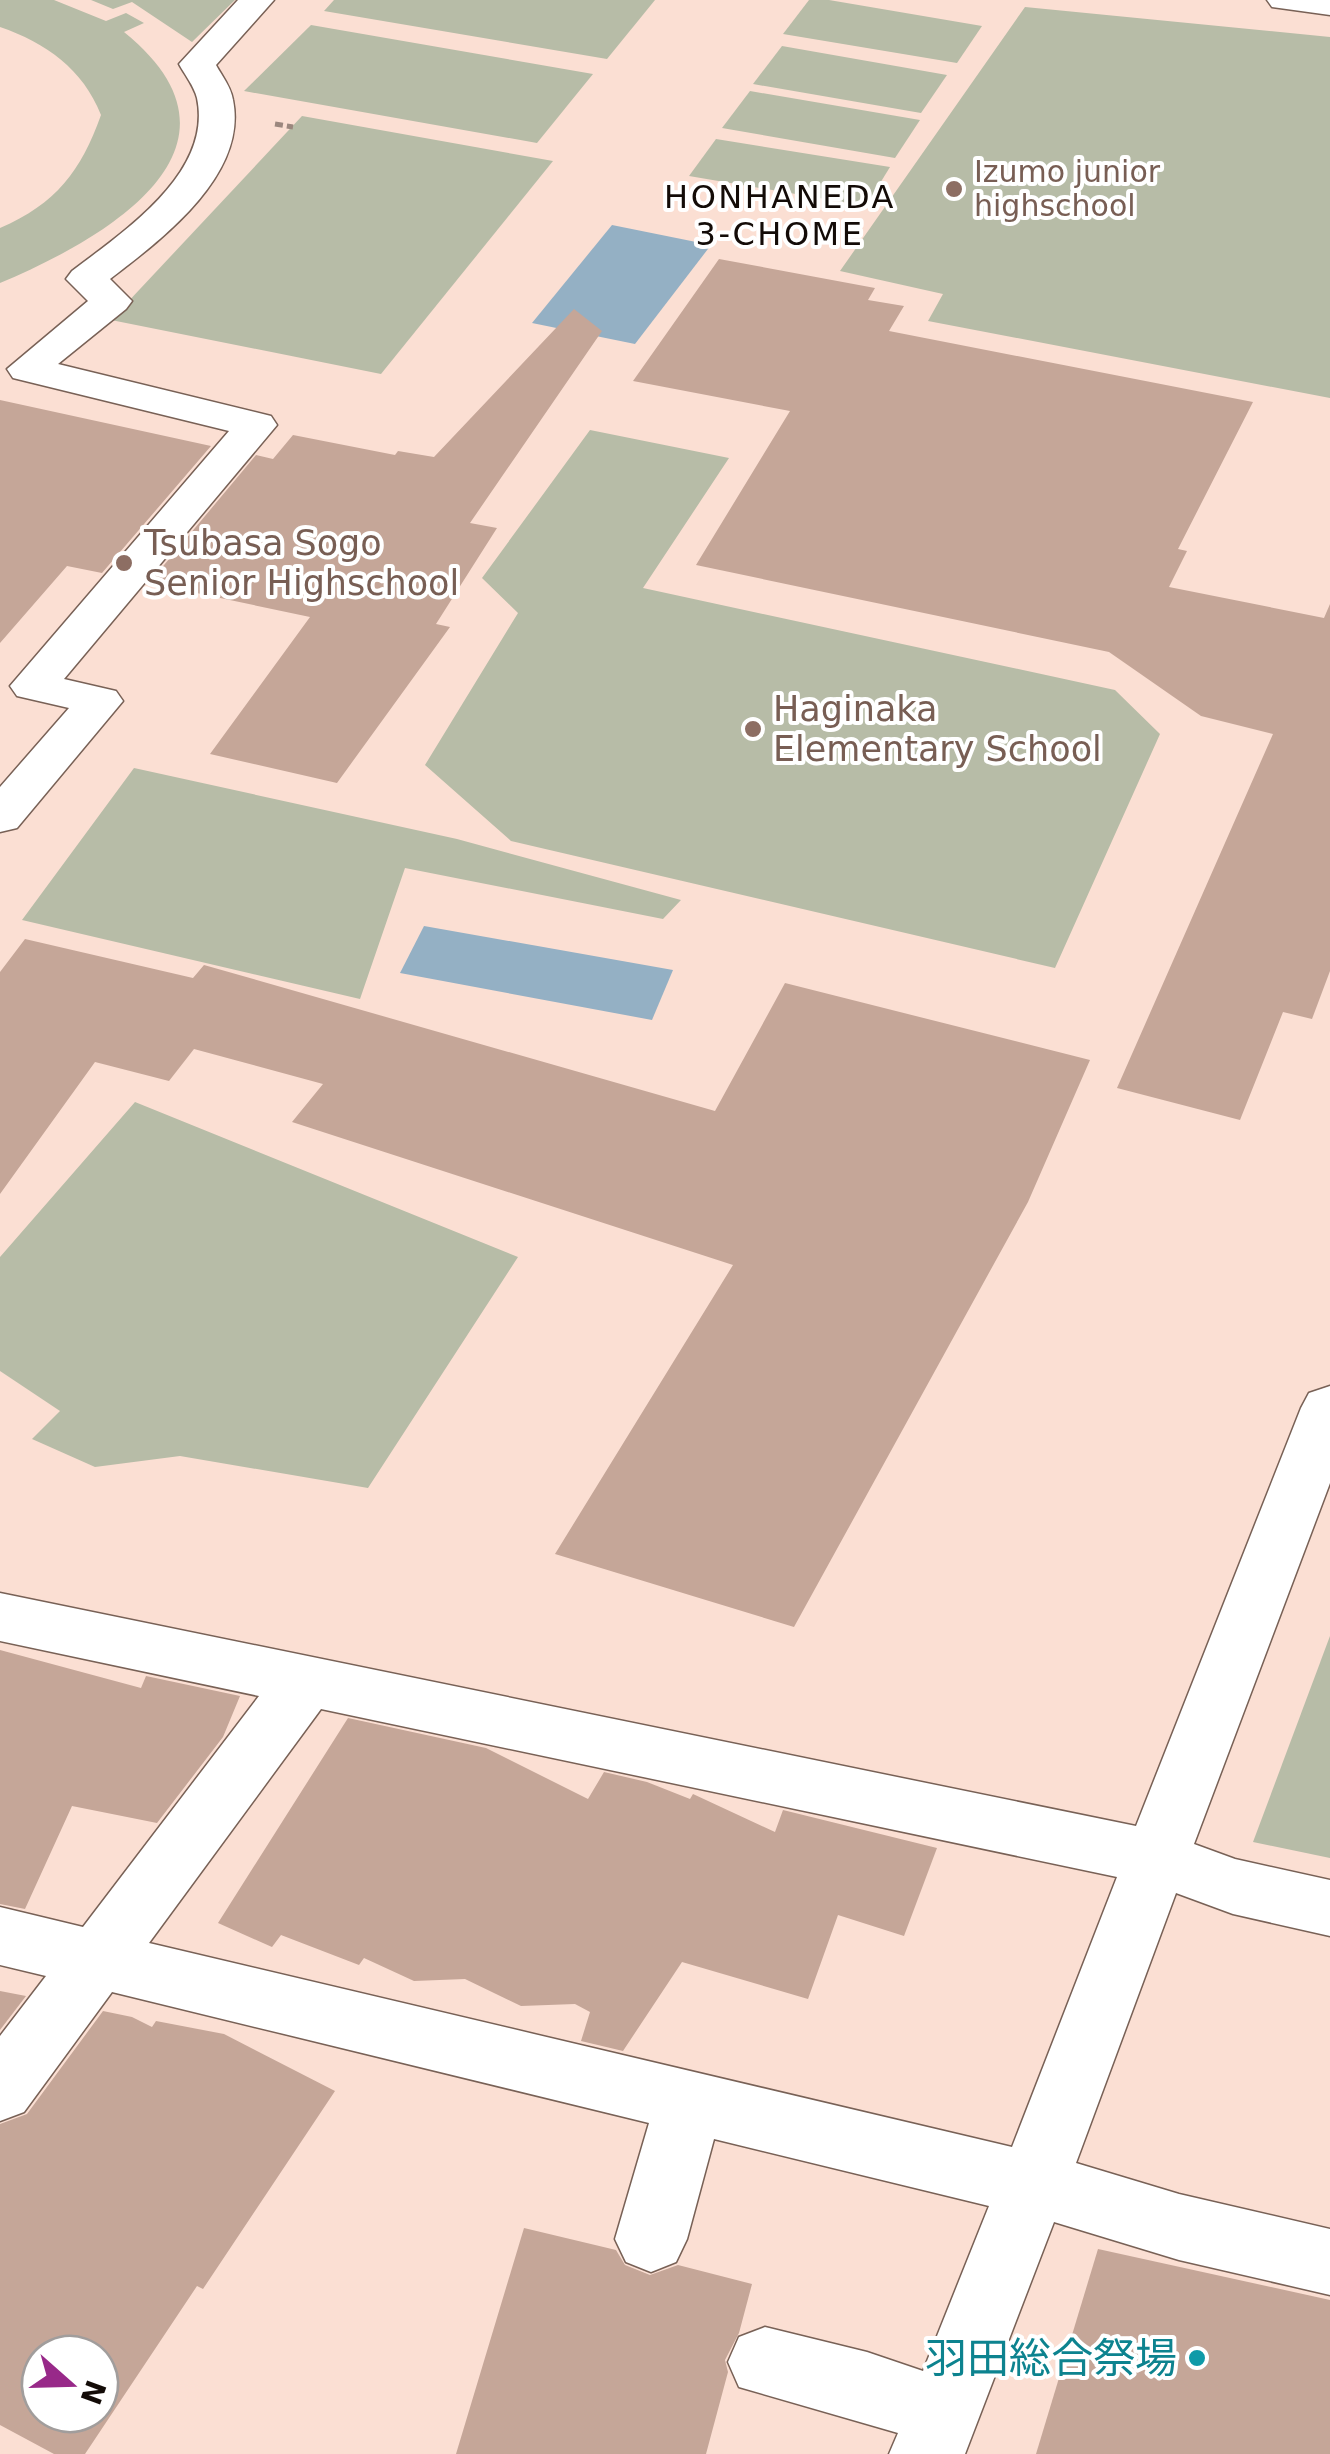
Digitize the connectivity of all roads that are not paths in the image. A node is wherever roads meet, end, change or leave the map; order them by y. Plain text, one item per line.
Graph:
1 (258, 0) edge
2 (1284, 0) edge
3 (1330, 5) edge
4 (0, 818) edge
5 (1330, 1408) edge
6 (0, 1617) edge
7 (306, 1682) junction
8 (1154, 1857) junction
9 (1330, 1908) edge
10 (0, 1936) edge
11 (97, 1960) junction
12 (0, 2090) edge
13 (690, 2102) junction
14 (1035, 2186) junction
15 (651, 2238) dead end
16 (1330, 2262) edge
17 (765, 2362) dead end
18 (935, 2434) edge

1 - 4 street
2 - 3 street
5 - 8 street
6 - 7 street
7 - 8 street
7 - 11 street
8 - 9 street
8 - 14 street
10 - 11 street
11 - 12 street
11 - 13 street
13 - 14 street
13 - 15 street
14 - 16 street
14 - 18 street
17 - 18 street

